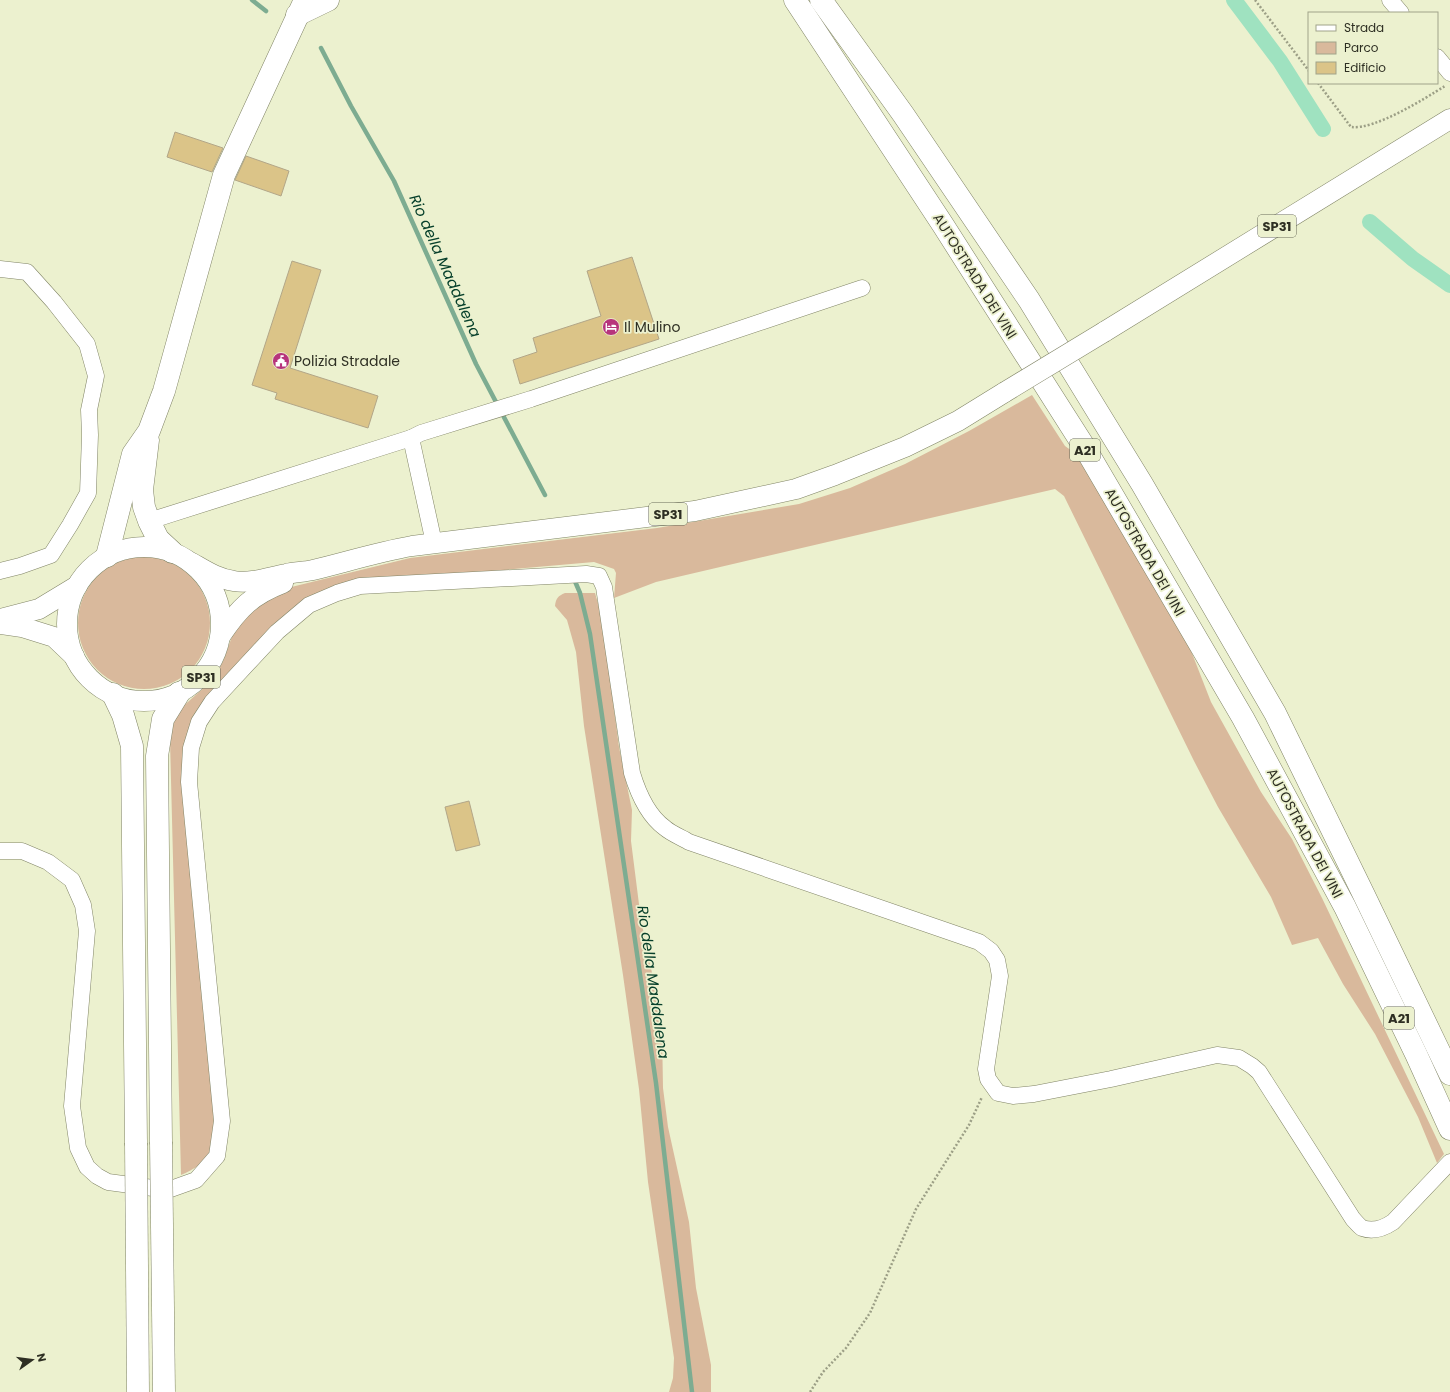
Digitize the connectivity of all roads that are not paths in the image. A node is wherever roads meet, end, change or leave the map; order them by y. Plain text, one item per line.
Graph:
1 (328, 0) edge
2 (821, 0) edge
3 (1390, 0) edge
4 (796, 2) edge
5 (301, 5) edge
6 (1400, 12) edge
7 (1438, 58) edge
8 (1450, 73) edge
9 (1450, 119) edge
10 (0, 269) edge
11 (862, 288) dead end
12 (149, 431) junction
13 (411, 438) junction
14 (148, 521) junction
15 (434, 543) junction
16 (172, 552) junction
17 (107, 556) junction
18 (192, 563) junction
19 (312, 570) junction
20 (0, 571) edge
21 (77, 586) junction
22 (0, 619) edge
23 (0, 624) edge
24 (41, 632) junction
25 (0, 633) edge
26 (221, 635) junction
27 (74, 656) junction
28 (179, 693) junction
29 (113, 694) junction
30 (0, 851) edge
31 (1450, 1074) edge
32 (1450, 1129) edge
33 (1450, 1162) edge
34 (138, 1392) edge
35 (164, 1392) edge

1 - 5 highway
2 - 31 highway, AUTOSTRADA DEI VINI / A21
3 - 6 street
4 - 32 highway, AUTOSTRADA DEI VINI / A21
5 - 12 highway
7 - 8 street
9 - 15 main road, SP31, bridge
10 - 20 street
11 - 13 street
12 - 14 highway
12 - 17 highway
13 - 14 street
13 - 15 street
14 - 16 highway
15 - 19 main road, SP31
16 - 17 main road, SP31
16 - 18 main road, SP31
17 - 21 main road, SP31
18 - 19 main road, SP31
18 - 26 main road, SP31
19 - 26 main road, SP31
21 - 22 main road, SP31
21 - 27 main road, SP31
23 - 24 main road, SP31
24 - 25 street
24 - 27 main road, SP31
26 - 28 main road, SP31
27 - 29 main road, SP31
28 - 29 main road, SP31
28 - 35 highway, bridge
29 - 34 highway, bridge
30 - 33 street

